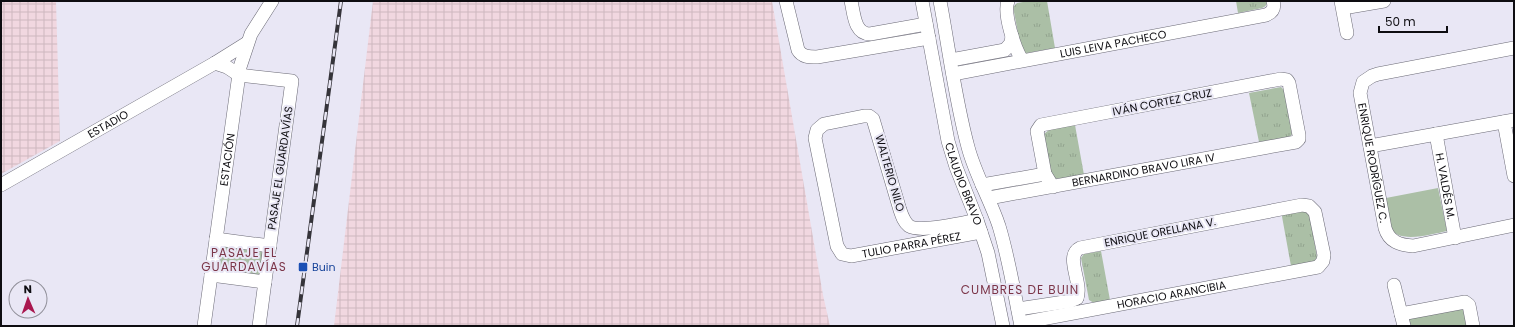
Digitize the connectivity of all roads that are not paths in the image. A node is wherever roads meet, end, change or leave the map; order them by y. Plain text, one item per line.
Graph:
1 (272, 1) edge
2 (786, 1) edge
3 (851, 1) edge
4 (922, 1) edge
5 (940, 1) edge
6 (1008, 1) edge
7 (1384, 1) edge
8 (1342, 5) edge
9 (1273, 6) edge
10 (926, 24) junction
11 (864, 32) junction
12 (1347, 33) dead end
13 (1012, 36) junction
14 (929, 38) junction
15 (247, 43) junction
16 (868, 48) junction
17 (1514, 48) edge
18 (852, 50) junction
19 (951, 60) junction
20 (1022, 60) junction
21 (215, 63) junction
22 (953, 74) junction
23 (239, 75) junction
24 (961, 117) junction
25 (944, 120) junction
26 (1509, 121) edge
27 (1436, 134) junction
28 (1298, 140) joint
29 (1370, 146) junction
30 (1045, 174) junction
31 (1514, 176) edge
32 (1, 185) edge
33 (982, 185) junction
34 (1053, 187) junction
35 (988, 198) junction
36 (1309, 206) joint
37 (1514, 225) edge
38 (979, 226) junction
39 (911, 227) junction
40 (1455, 238) junction
41 (216, 239) junction
42 (1003, 240) junction
43 (908, 245) junction
44 (270, 246) junction
45 (986, 247) junction
46 (842, 254) joint
47 (211, 274) junction
48 (265, 282) junction
49 (1394, 285) dead end
50 (1077, 298) junction
51 (1018, 310) junction
52 (1088, 311) junction
53 (1402, 320) edge
54 (1021, 325) edge
55 (204, 326) edge
56 (258, 326) edge
57 (1003, 326) edge
58 (1474, 326) edge

1 - 15 street, ESTACIÓN
2 - 18 street
3 - 11 street
4 - 10 street, CLAUDIO BRAVO
5 - 19 street, CLAUDIO BRAVO
6 - 13 street
7 - 8 street
8 - 12 street
9 - 20 street, LUIS LEIVA PACHECO
10 - 11 street
10 - 14 street, CLAUDIO BRAVO
11 - 16 street
11 - 18 street
13 - 19 street
13 - 20 street
14 - 16 street
14 - 25 street, CLAUDIO BRAVO
15 - 21 street, ESTADIO
15 - 23 street, ESTACIÓN
16 - 18 street
17 - 29 street, ENRIQUE RODRÍGUEZ C.
19 - 22 street, CLAUDIO BRAVO
20 - 22 street, LUIS LEIVA PACHECO
21 - 23 street
21 - 32 street, ESTADIO
22 - 24 street, CLAUDIO BRAVO
23 - 41 street, ESTACIÓN
23 - 44 street, PASAJE EL GUARDAVÍAS
24 - 25 street
24 - 33 street, CLAUDIO BRAVO
25 - 38 street, CLAUDIO BRAVO
26 - 27 street
26 - 31 street
27 - 29 street
27 - 40 street, H. VALDÉS M.
28 - 30 street, IVÁN CORTEZ CRUZ
28 - 34 street, BERNARDINO BRAVO LIRA IV
29 - 40 street, ENRIQUE RODRÍGUEZ C.
30 - 33 street
30 - 34 street
33 - 35 street, CLAUDIO BRAVO
34 - 35 street, BERNARDINO BRAVO LIRA IV
35 - 42 street, CLAUDIO BRAVO
36 - 50 street, ENRIQUE ORELLANA V.
36 - 52 street, HORACIO ARANCIBIA
37 - 40 street
38 - 39 street
38 - 43 street, TULIO PARRA PÉREZ
38 - 45 street, CLAUDIO BRAVO
39 - 43 street
39 - 46 street, WALTERIO NILO
41 - 44 street
41 - 47 street, ESTACIÓN
42 - 45 street
42 - 51 street, CLAUDIO BRAVO
43 - 46 street, TULIO PARRA PÉREZ
44 - 48 street, PASAJE EL GUARDAVÍAS
45 - 57 street, CLAUDIO BRAVO
47 - 48 street
47 - 55 street, ESTACIÓN
48 - 56 street, PASAJE EL GUARDAVÍAS
49 - 53 street
50 - 51 street
50 - 52 street
51 - 54 street, CLAUDIO BRAVO
52 - 54 street, HORACIO ARANCIBIA
53 - 58 street

